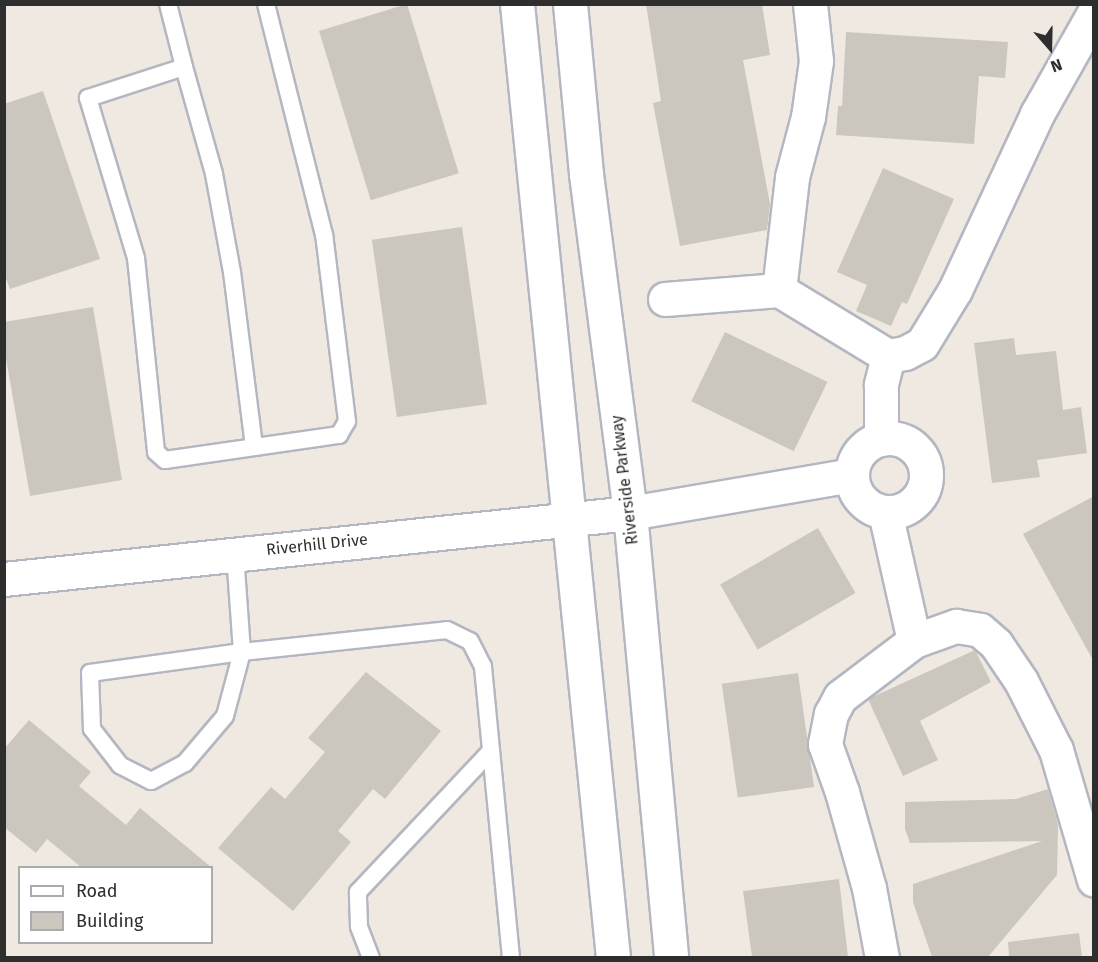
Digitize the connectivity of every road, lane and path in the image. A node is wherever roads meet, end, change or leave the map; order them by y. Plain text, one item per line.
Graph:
1 (168, 4) edge
2 (266, 4) edge
3 (517, 4) edge
4 (570, 4) edge
5 (810, 4) edge
6 (1094, 13) edge
7 (184, 68) junction
8 (779, 290) junction
9 (665, 299) dead end
10 (888, 356) junction
11 (881, 439) junction
12 (254, 447) junction
13 (852, 475) junction
14 (885, 512) junction
15 (630, 513) junction
16 (570, 518) junction
17 (235, 554) junction
18 (4, 579) edge
19 (914, 641) junction
20 (242, 652) junction
21 (491, 751) junction
22 (1094, 880) edge
23 (371, 957) edge
24 (511, 957) edge
25 (613, 957) edge
26 (671, 957) edge
27 (882, 957) edge

1 - 7 lane
2 - 12 lane
3 - 16 street
4 - 15 street, Riverside Parkway
5 - 8 street
6 - 10 street
7 - 12 lane
7 - 12 lane
8 - 9 street
8 - 10 street
10 - 11 street
11 - 13 street
11 - 14 street
13 - 14 street
13 - 15 street, Riverhill Drive
14 - 19 street
15 - 16 street, Riverhill Drive
15 - 26 street, Riverside Parkway
16 - 17 street, Riverhill Drive
16 - 25 street
17 - 18 street, Riverhill Drive
17 - 20 lane
19 - 22 street
19 - 27 street
20 - 20 lane
20 - 21 lane
21 - 23 lane
21 - 24 lane

